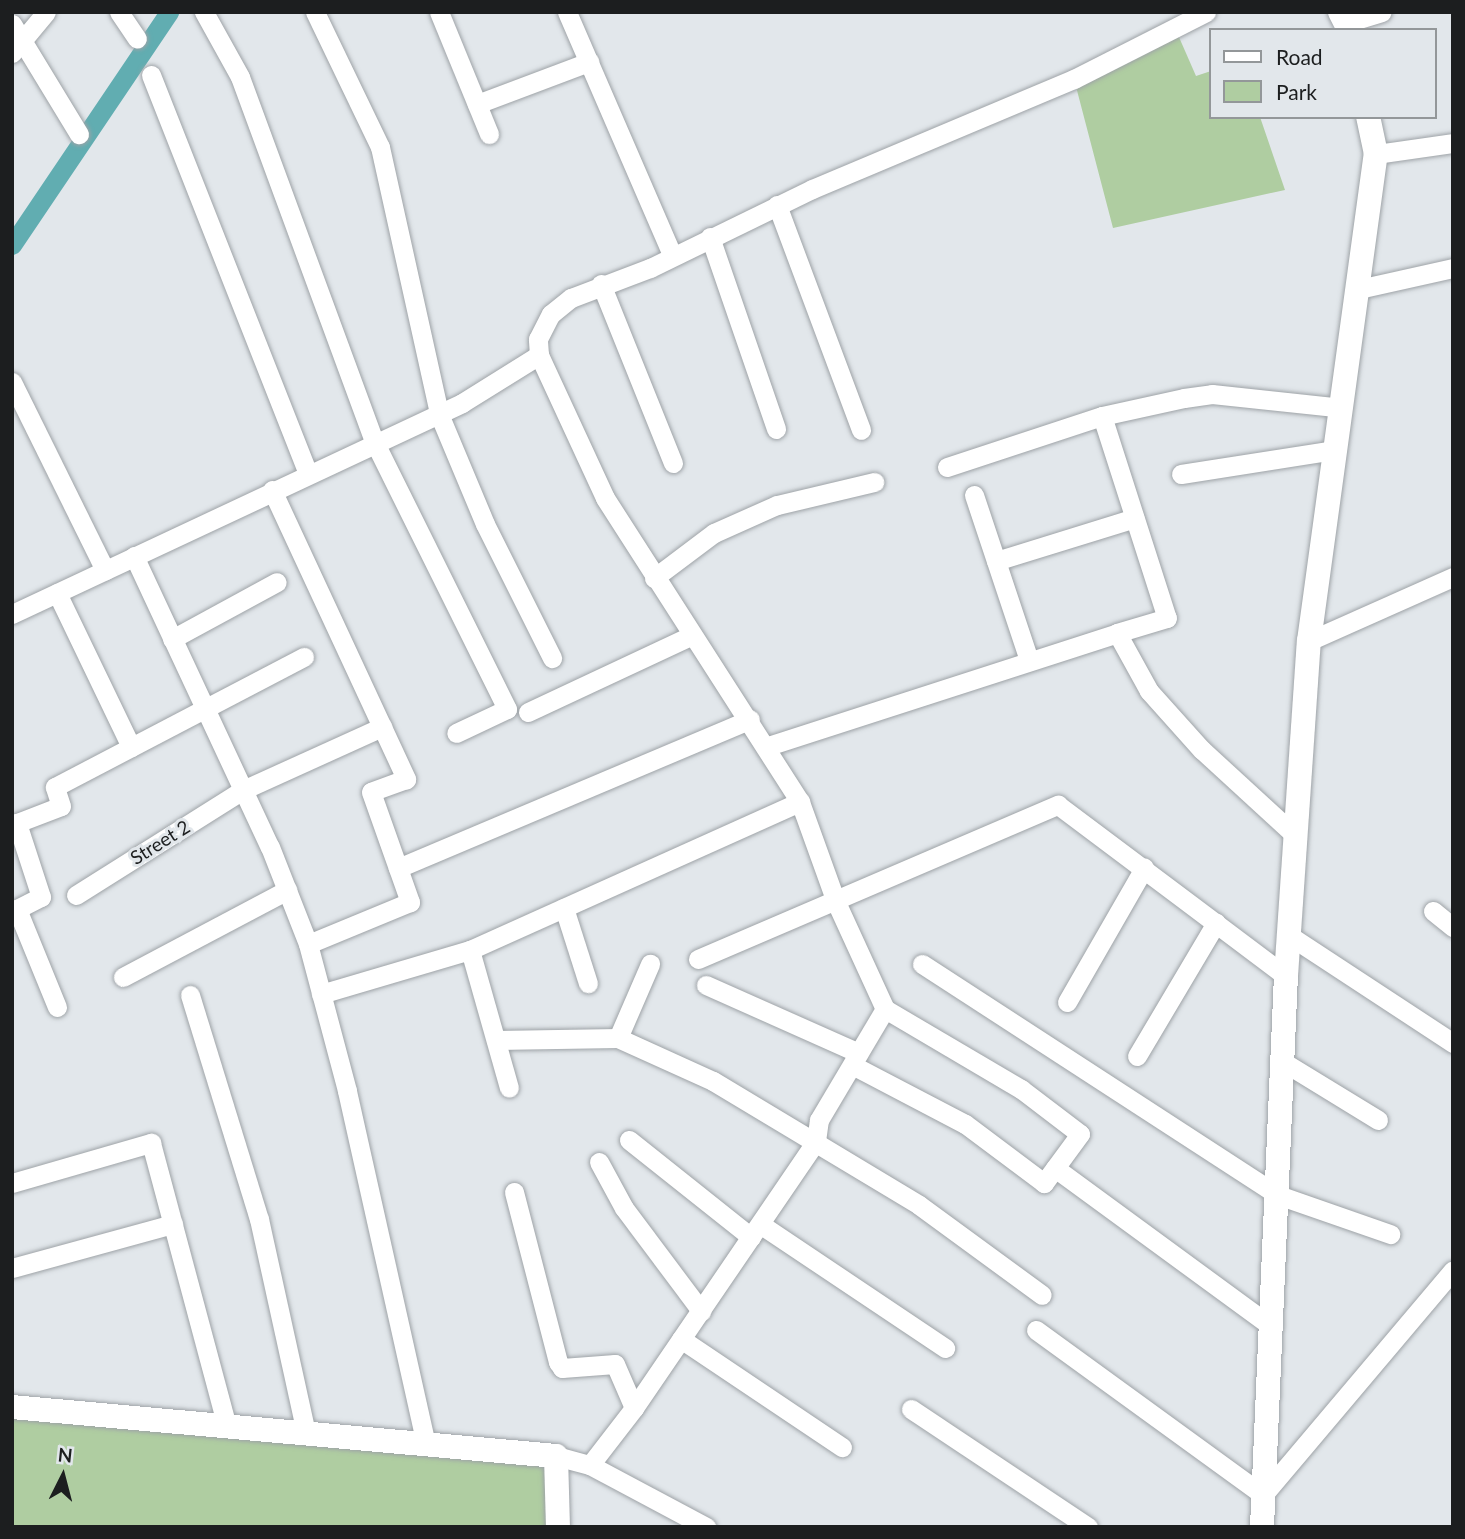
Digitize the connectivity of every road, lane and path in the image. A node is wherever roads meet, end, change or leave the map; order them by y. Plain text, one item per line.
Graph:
1 (46, 12) edge
2 (119, 12) edge
3 (204, 12) edge
4 (315, 12) edge
5 (439, 12) edge
6 (567, 12) edge
7 (1206, 12) edge
8 (1381, 12) edge
9 (1345, 22) edge
10 (16, 39) edge
11 (137, 39) dead end
12 (589, 62) junction
13 (151, 75) dead end
14 (477, 104) junction
15 (1368, 119) edge
16 (79, 134) dead end
17 (489, 134) dead end
18 (1453, 143) edge
19 (1376, 154) junction
20 (777, 205) junction
21 (710, 237) junction
22 (672, 255) junction
23 (1453, 268) edge
24 (601, 284) junction
25 (1359, 289) junction
26 (539, 355) junction
27 (12, 382) edge
28 (1342, 408) junction
29 (439, 414) junction
30 (1102, 416) junction
31 (776, 429) dead end
32 (862, 430) dead end
33 (375, 443) junction
34 (1335, 450) junction
35 (673, 463) dead end
36 (947, 467) dead end
37 (307, 474) junction
38 (1181, 474) dead end
39 (874, 482) dead end
40 (272, 490) junction
41 (974, 495) dead end
42 (1135, 518) junction
43 (134, 556) junction
44 (996, 561) junction
45 (105, 570) junction
46 (1453, 577) edge
47 (654, 579) junction
48 (277, 582) dead end
49 (57, 593) junction
50 (12, 614) edge
51 (1117, 633) junction
52 (690, 636) junction
53 (172, 639) junction
54 (1309, 641) junction
55 (304, 657) dead end
56 (552, 658) dead end
57 (1029, 660) junction
58 (205, 709) junction
59 (528, 712) dead end
60 (750, 719) junction
61 (382, 727) junction
62 (456, 733) dead end
63 (768, 746) junction
64 (131, 747) junction
65 (243, 790) junction
66 (800, 802) junction
67 (1296, 836) junction
68 (398, 868) junction
69 (1144, 868) junction
70 (286, 890) junction
71 (76, 895) dead end
72 (836, 902) junction
73 (564, 908) junction
74 (1433, 911) dead end
75 (1216, 923) junction
76 (1453, 927) edge
77 (1290, 936) junction
78 (307, 944) junction
79 (470, 950) junction
80 (698, 959) dead end
81 (650, 964) dead end
82 (922, 964) dead end
83 (1286, 976) junction
84 (123, 977) dead end
85 (588, 983) dead end
86 (706, 985) dead end
87 (321, 994) junction
88 (190, 995) dead end
89 (1067, 1002) dead end
90 (57, 1007) dead end
91 (885, 1009) junction
92 (618, 1038) junction
93 (496, 1040) junction
94 (1453, 1043) edge
95 (1137, 1056) dead end
96 (855, 1059) junction
97 (1285, 1063) junction
98 (509, 1088) dead end
99 (1378, 1120) dead end
100 (629, 1140) dead end
101 (816, 1141) junction
102 (599, 1162) dead end
103 (1055, 1168) junction
104 (12, 1183) edge
105 (514, 1192) dead end
106 (1278, 1195) junction
107 (173, 1224) junction
108 (756, 1230) junction
109 (1390, 1234) dead end
110 (12, 1268) edge
111 (1453, 1270) edge
112 (1042, 1295) dead end
113 (701, 1311) junction
114 (1272, 1327) junction
115 (1035, 1330) dead end
116 (681, 1339) junction
117 (945, 1348) dead end
118 (12, 1407) edge
119 (634, 1408) junction
120 (911, 1409) dead end
121 (227, 1426) junction
122 (306, 1433) junction
123 (426, 1444) junction
124 (842, 1447) dead end
125 (556, 1456) junction
126 (590, 1465) junction
127 (1263, 1495) junction
128 (558, 1527) edge
129 (706, 1527) edge
130 (1088, 1527) edge
131 (1262, 1527) edge

1 - 10 street
2 - 11 street
3 - 33 street
4 - 29 street
5 - 14 street
6 - 12 street
7 - 20 street
8 - 9 street
10 - 16 street
12 - 14 street
12 - 22 street
13 - 37 street
14 - 17 street
15 - 19 street
18 - 19 street
19 - 25 street
20 - 21 street
20 - 32 street
21 - 22 street
21 - 31 street
22 - 24 street
23 - 25 street
24 - 26 street
24 - 35 street
25 - 28 street
26 - 29 street
26 - 47 street
27 - 45 street
28 - 30 street
28 - 34 street
29 - 33 street
29 - 56 street
30 - 36 street
30 - 42 street
33 - 37 street
33 - 62 street
34 - 38 street
34 - 54 street
37 - 40 street
39 - 47 street
40 - 43 street
40 - 61 street
41 - 44 street
42 - 44 street
42 - 51 street
43 - 45 street
43 - 53 street
44 - 57 street
45 - 49 street
46 - 54 street
47 - 52 street
48 - 53 street
49 - 50 street
49 - 64 street
51 - 57 street
51 - 67 street
52 - 59 street
52 - 60 street
53 - 58 street
54 - 67 street
55 - 58 street
57 - 63 street
58 - 64 street
58 - 65 street
60 - 63 street
60 - 68 street
61 - 65 street, Street 2
61 - 68 street
63 - 66 street
64 - 90 street
65 - 70 street
65 - 71 street, Street 2
66 - 72 street
66 - 73 street
67 - 77 street
68 - 78 street
69 - 72 street
69 - 75 street
69 - 89 street
70 - 78 street
70 - 84 street
72 - 80 street
72 - 91 street
73 - 79 street
73 - 85 street
74 - 76 street
75 - 83 street
75 - 95 street
77 - 83 street
77 - 94 street
78 - 87 street
79 - 87 street
79 - 93 street
81 - 92 street
82 - 106 street
83 - 97 street
86 - 96 street
87 - 123 street
88 - 122 street
91 - 96 street
91 - 103 street
92 - 93 street
92 - 101 street
93 - 98 street
96 - 101 street
96 - 103 street
97 - 99 street
97 - 106 street
100 - 108 street
101 - 108 street
101 - 112 street
102 - 113 street
103 - 114 street
104 - 107 street
105 - 119 street
106 - 109 street
106 - 114 street
107 - 110 street
107 - 121 street
108 - 113 street
108 - 117 street
111 - 127 street
113 - 116 street
114 - 127 street
115 - 127 street
116 - 119 street
116 - 124 street
118 - 121 street
119 - 126 street
120 - 130 street
121 - 122 street
122 - 123 street
123 - 125 street
125 - 126 street
125 - 128 street
126 - 129 street
127 - 131 street

